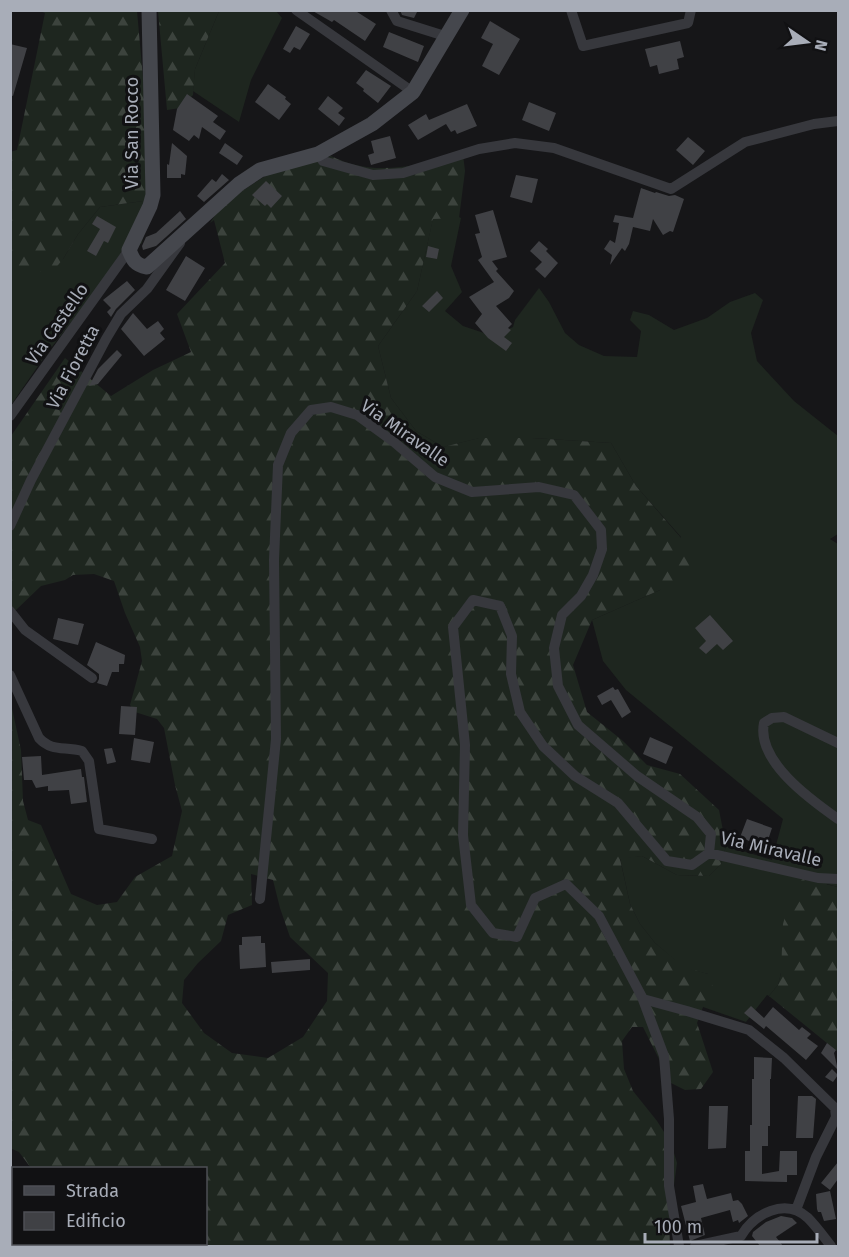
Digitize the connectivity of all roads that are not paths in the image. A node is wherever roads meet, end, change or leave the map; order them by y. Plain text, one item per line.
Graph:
1 (149, 10) edge
2 (296, 10) edge
3 (391, 10) edge
4 (462, 10) edge
5 (571, 10) edge
6 (691, 10) edge
7 (448, 37) junction
8 (413, 92) junction
9 (838, 121) edge
10 (318, 154) junction
11 (183, 236) junction
12 (129, 250) junction
13 (10, 416) edge
14 (10, 526) edge
15 (10, 611) edge
16 (10, 675) edge
17 (92, 678) dead end
18 (838, 743) edge
19 (838, 819) edge
20 (152, 839) dead end
21 (709, 853) junction
22 (838, 879) edge
23 (260, 899) dead end
24 (643, 999) junction
25 (796, 1210) junction
26 (744, 1241) edge
27 (679, 1246) edge
28 (695, 1246) edge
29 (831, 1246) edge

1 - 12 street, Via San Rocco
2 - 8 street
3 - 7 street
4 - 7 street
5 - 6 street
7 - 8 street
8 - 10 street
9 - 10 street
10 - 11 street
11 - 12 street
11 - 14 street, Via Fioretta
12 - 13 street, Via Castello
15 - 17 street
16 - 20 street
18 - 19 street
21 - 22 street, Via Miravalle
21 - 23 street, Via Miravalle
21 - 24 street
24 - 25 street
24 - 27 street
25 - 26 street
25 - 29 street
26 - 28 street

